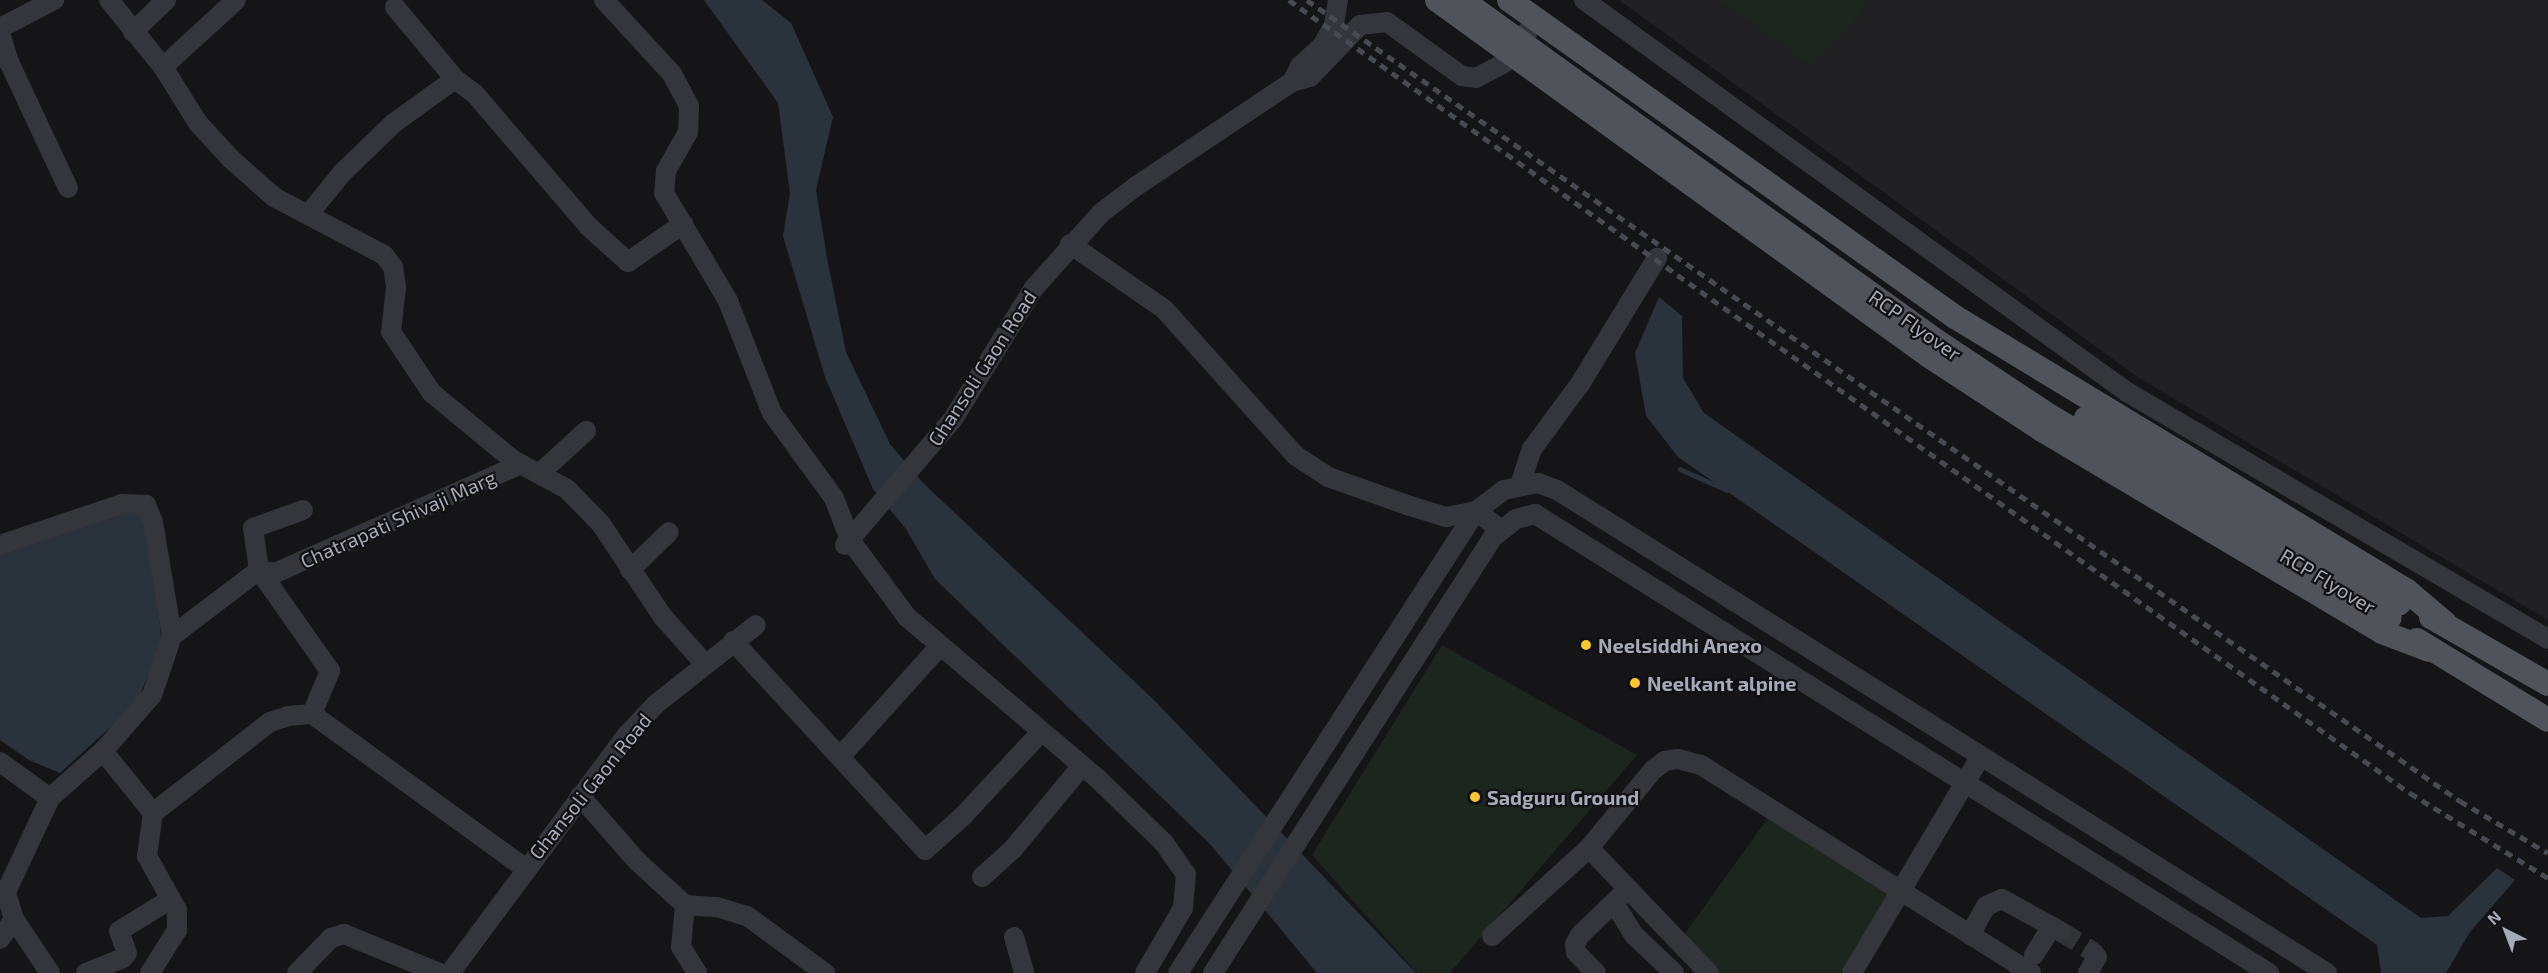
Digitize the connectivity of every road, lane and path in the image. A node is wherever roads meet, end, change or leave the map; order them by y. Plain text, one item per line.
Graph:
1 (54, 0) edge
2 (110, 0) edge
3 (166, 0) edge
4 (236, 0) edge
5 (604, 0) edge
6 (1338, 0) edge
7 (1437, 0) edge
8 (1462, 0) edge
9 (1486, 0) edge
10 (1509, 0) edge
11 (1584, 0) edge
12 (395, 7) dead end
13 (1536, 20) junction
14 (0, 28) edge
15 (133, 32) junction
16 (0, 33) edge
17 (1511, 53) junction
18 (9, 62) junction
19 (163, 67) junction
20 (455, 79) junction
21 (0, 82) edge
22 (1292, 82) junction
23 (68, 188) dead end
24 (308, 215) junction
25 (683, 224) junction
26 (1070, 244) junction
27 (1657, 258) dead end
28 (586, 431) dead end
29 (521, 464) junction
30 (539, 474) junction
31 (1520, 485) junction
32 (303, 510) dead end
33 (1476, 511) junction
34 (1501, 530) junction
35 (669, 532) dead end
36 (848, 543) junction
37 (0, 545) edge
38 (630, 570) junction
39 (267, 572) junction
40 (2394, 611) junction
41 (2445, 623) junction
42 (756, 625) dead end
43 (172, 636) junction
44 (2548, 639) edge
45 (733, 640) junction
46 (939, 647) junction
47 (2429, 650) junction
48 (705, 664) junction
49 (2548, 684) edge
50 (312, 714) junction
51 (2548, 720) edge
52 (1041, 732) junction
53 (103, 751) junction
54 (1981, 756) junction
55 (840, 757) junction
56 (0, 762) edge
57 (1082, 766) junction
58 (1965, 782) junction
59 (580, 796) junction
60 (50, 798) junction
61 (153, 813) junction
62 (1589, 848) junction
63 (525, 868) junction
64 (982, 877) dead end
65 (1900, 891) junction
66 (1621, 896) junction
67 (171, 899) junction
68 (685, 905) junction
69 (14, 919) junction
70 (1203, 935) junction
71 (1970, 935) junction
72 (1492, 936) dead end
73 (1014, 937) dead end
74 (0, 939) edge
75 (1227, 952) junction
76 (2093, 952) dead end
77 (2032, 964) edge
78 (50, 973) edge
79 (86, 973) edge
80 (150, 973) edge
81 (297, 973) edge
82 (439, 973) edge
83 (450, 973) edge
84 (697, 973) edge
85 (825, 973) edge
86 (1024, 973) edge
87 (1144, 973) edge
88 (1178, 973) edge
89 (1213, 973) edge
90 (1596, 973) edge
91 (1674, 973) edge
92 (1709, 973) edge
93 (1852, 973) edge
94 (2088, 973) edge
95 (2269, 973) edge
96 (2327, 973) edge

1 - 14 street
2 - 15 street
3 - 15 street
4 - 19 street
5 - 25 street
6 - 22 street
7 - 17 main road
8 - 40 main road, RCP Flyover, bridge
9 - 40 main road, RCP Flyover, bridge
10 - 13 main road
11 - 44 street
12 - 20 street
13 - 17 street, Ghansoli Gaon Road
13 - 41 main road
15 - 19 street
16 - 18 street
17 - 22 street, Ghansoli Gaon Road
17 - 47 main road
18 - 21 street
18 - 23 street
19 - 24 street
20 - 24 street
20 - 25 street
22 - 26 street, Ghansoli Gaon Road
24 - 29 street
25 - 36 street
26 - 33 street
26 - 36 street, Ghansoli Gaon Road
27 - 31 street
28 - 30 street
29 - 30 street
29 - 39 street, Chatrapati Shivaji Marg
30 - 38 street
31 - 33 street
31 - 54 street
32 - 39 street
33 - 34 street
33 - 70 street
34 - 58 street
34 - 75 street
35 - 38 street
36 - 46 street
37 - 43 street
38 - 48 street
39 - 43 street, Chatrapati Shivaji Marg
39 - 50 street
40 - 41 main road
40 - 47 main road
41 - 49 main road
42 - 45 street, Ghansoli Gaon Road
43 - 53 street
45 - 48 street, Ghansoli Gaon Road
45 - 55 street
46 - 52 street
46 - 55 street
47 - 51 main road
48 - 59 street, Ghansoli Gaon Road
50 - 61 street
50 - 63 street
52 - 55 street
52 - 57 street
53 - 60 street
53 - 61 street
54 - 58 street
54 - 96 street
56 - 60 street
57 - 64 street
57 - 87 street
58 - 65 street
58 - 95 street
59 - 63 street, Ghansoli Gaon Road
59 - 68 street
60 - 69 street
61 - 67 street
62 - 65 street
62 - 66 street
62 - 72 street
63 - 83 street, Ghansoli Gaon Road
65 - 71 street
65 - 93 street
66 - 90 street
66 - 91 street
66 - 92 street
67 - 79 street
67 - 80 street
68 - 84 street
68 - 85 street
69 - 74 street
69 - 78 street
70 - 75 street
70 - 88 street
71 - 77 street
71 - 77 street
73 - 86 street
75 - 89 street
76 - 94 street
81 - 82 street

